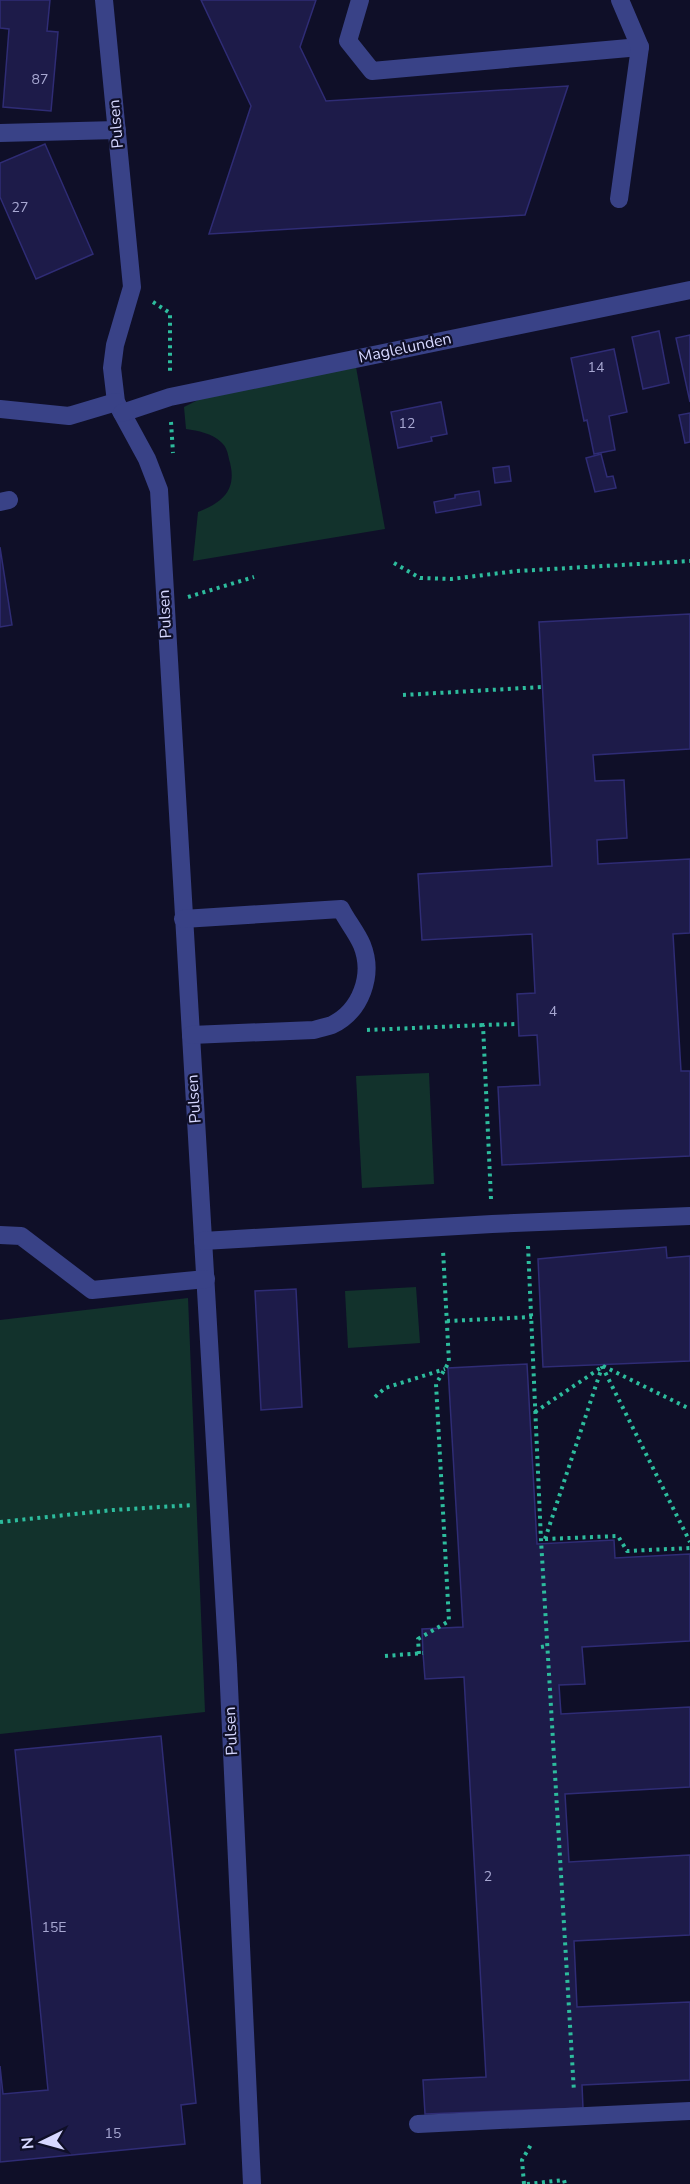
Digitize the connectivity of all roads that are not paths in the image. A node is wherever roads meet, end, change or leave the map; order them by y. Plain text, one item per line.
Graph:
1 (104, 0) edge
2 (360, 0) edge
3 (620, 0) edge
4 (640, 47) junction
5 (117, 130) junction
6 (0, 133) edge
7 (619, 200) dead end
8 (690, 290) edge
9 (119, 408) junction
10 (0, 409) edge
11 (183, 919) junction
12 (190, 1035) junction
13 (690, 1216) edge
14 (0, 1235) edge
15 (203, 1241) junction
16 (206, 1279) junction
17 (690, 2111) edge
18 (418, 2124) dead end
19 (252, 2184) edge

1 - 5 street, Pulsen
2 - 4 street
3 - 4 street
4 - 7 street
5 - 6 street
5 - 9 street, Pulsen
8 - 9 street, Maglelunden
9 - 10 street, Maglelunden
9 - 11 street, Pulsen
11 - 12 street, Pulsen
11 - 12 street
12 - 15 street, Pulsen
13 - 15 street
14 - 16 street
15 - 16 street, Pulsen
16 - 19 street, Pulsen
17 - 18 street

